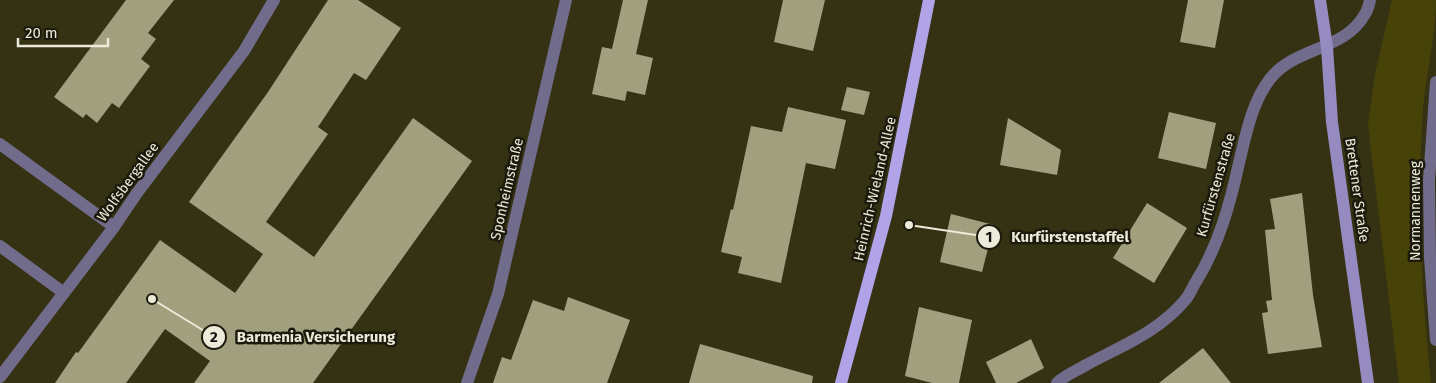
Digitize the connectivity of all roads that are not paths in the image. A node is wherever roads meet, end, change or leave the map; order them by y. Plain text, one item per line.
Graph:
1 (274, 0) edge
2 (566, 0) edge
3 (929, 0) edge
4 (1320, 0) edge
5 (1370, 0) edge
6 (1327, 47) junction
7 (1436, 82) edge
8 (0, 144) edge
9 (114, 227) junction
10 (0, 246) edge
11 (64, 293) junction
12 (1436, 340) edge
13 (0, 378) edge
14 (467, 383) edge
15 (841, 383) edge
16 (1057, 383) edge
17 (1368, 383) edge

1 - 9 street, Wolfsbergallee
2 - 14 street, Sponheimstraße
3 - 15 main road, Heinrich-Wieland-Allee
4 - 6 street, Brettener Straße
5 - 6 street, Kurfürstenstraße
6 - 16 street, Kurfürstenstraße
6 - 17 street, Brettener Straße
7 - 12 street, Normannenweg
8 - 9 street
9 - 11 street, Wolfsbergallee
10 - 11 street
11 - 13 street, Wolfsbergallee

